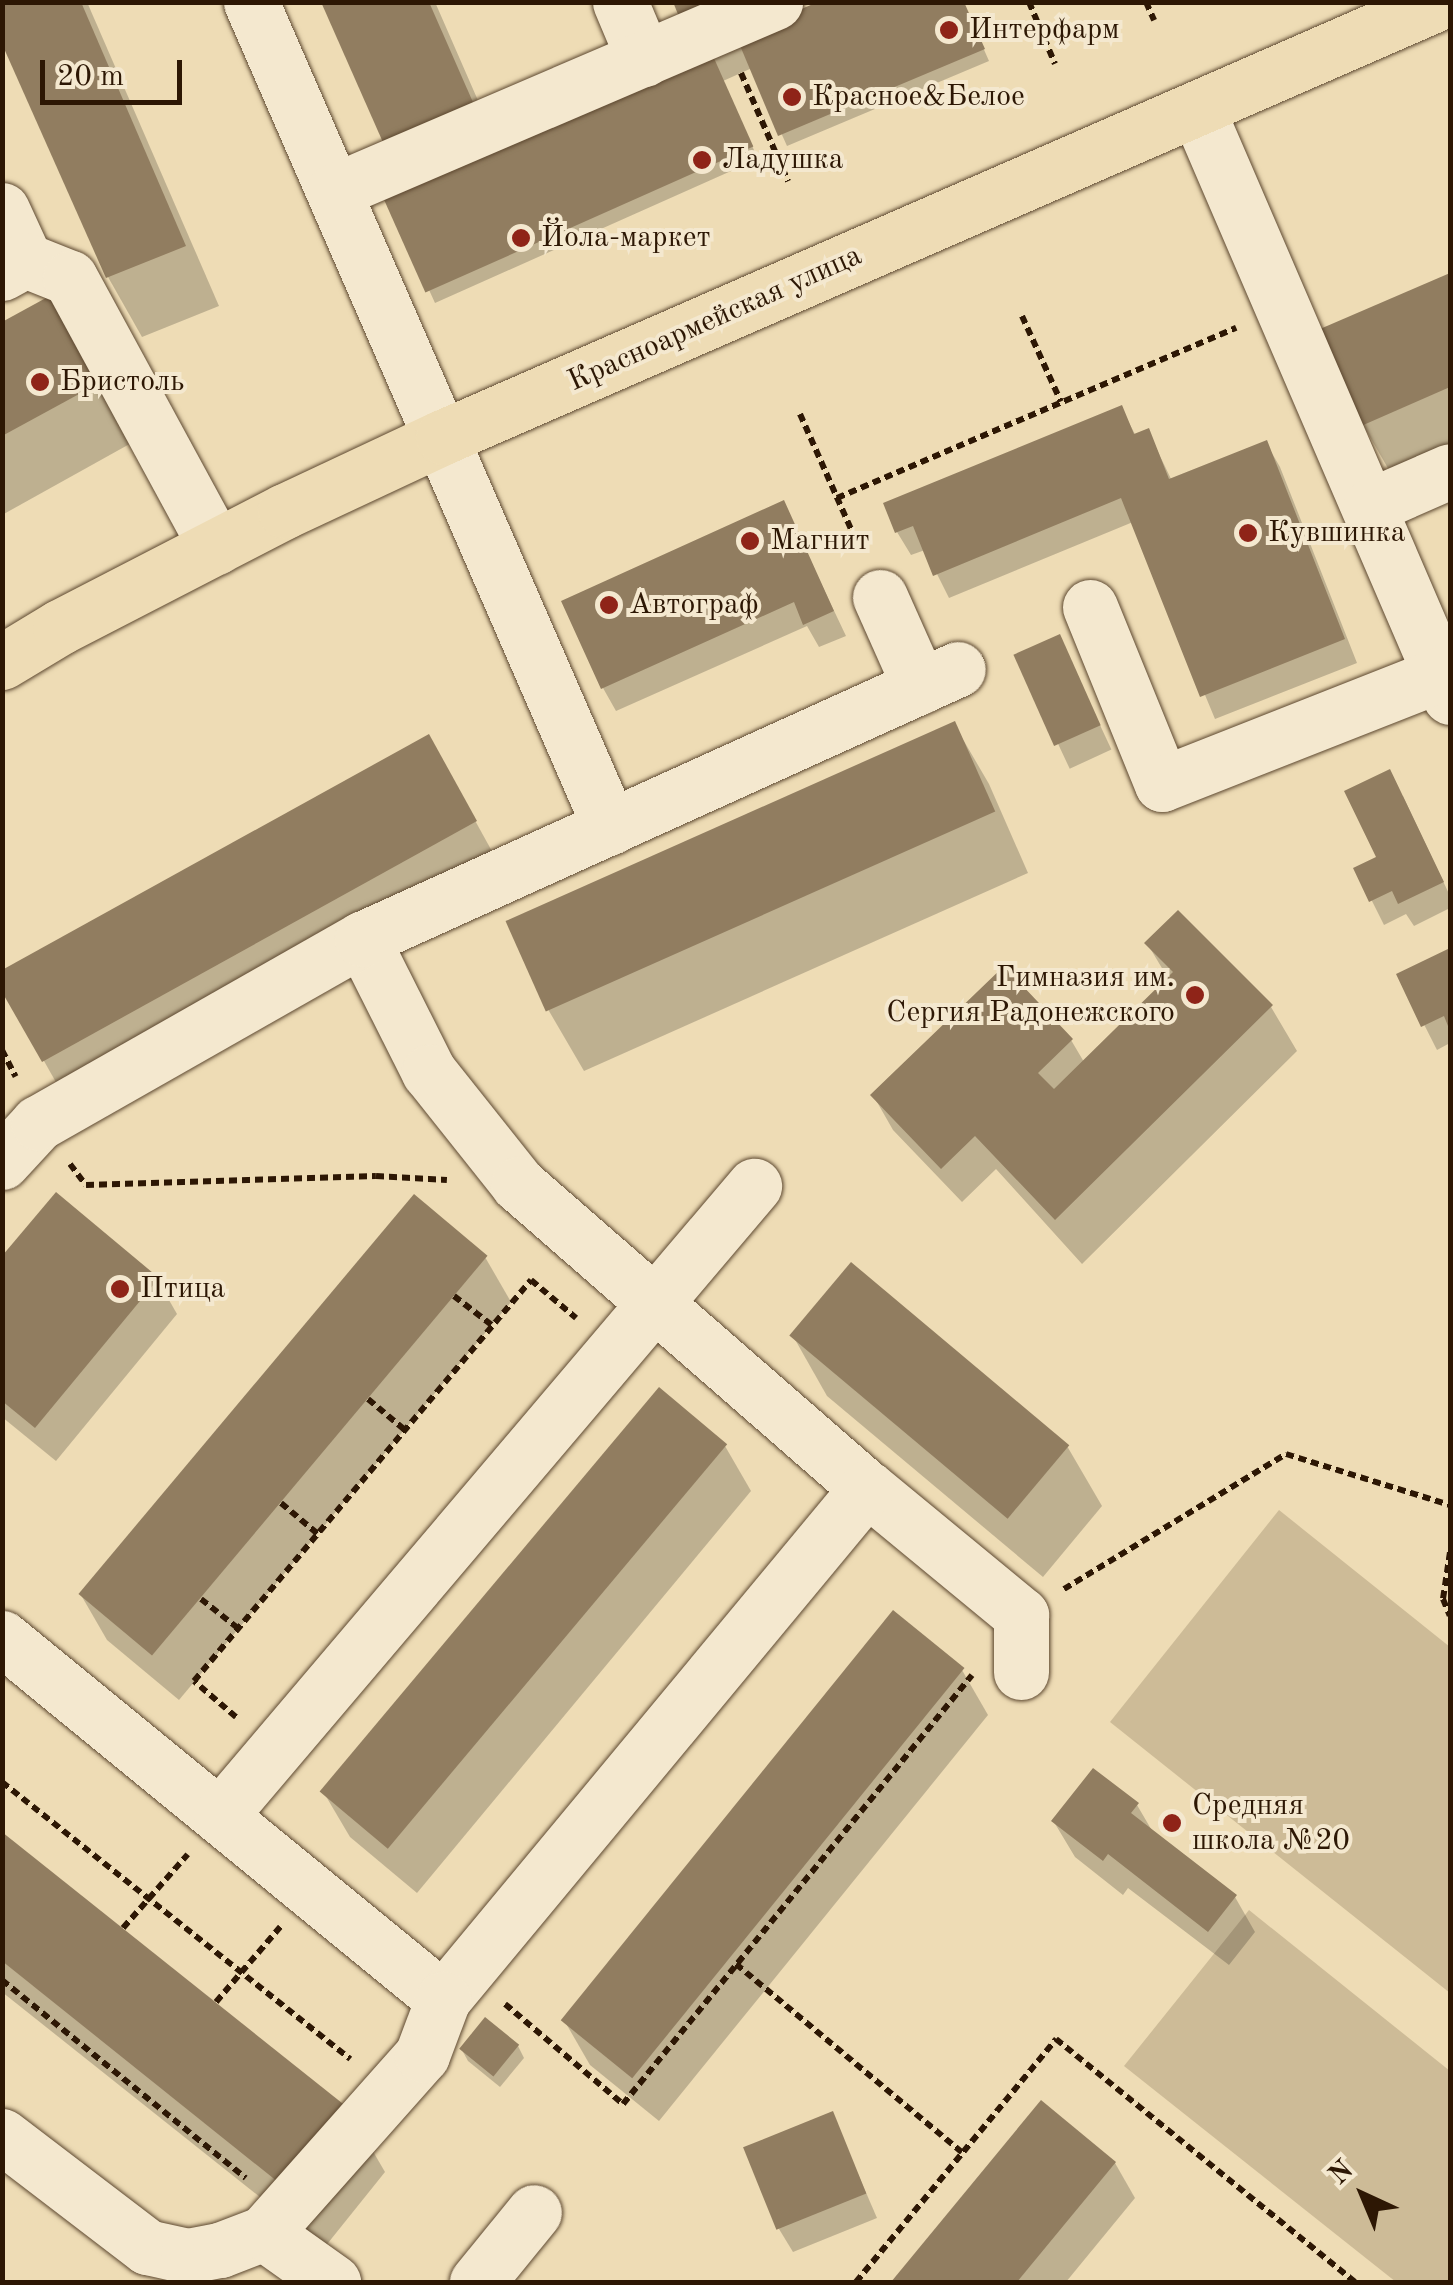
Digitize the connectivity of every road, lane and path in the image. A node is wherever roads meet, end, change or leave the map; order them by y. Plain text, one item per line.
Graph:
1 (250, 2) edge
2 (620, 2) edge
3 (775, 2) edge
4 (1028, 2) edge
5 (1146, 2) edge
6 (1440, 2) edge
7 (1154, 20) dead end
8 (720, 26) junction
9 (644, 59) junction
10 (1055, 64) dead end
11 (1197, 109) junction
12 (788, 181) dead end
13 (334, 191) junction
14 (2, 210) edge
15 (14, 267) edge
16 (1283, 308) junction
17 (1022, 316) dead end
18 (1061, 402) junction
19 (800, 414) dead end
20 (443, 438) junction
21 (1450, 471) edge
22 (837, 498) junction
23 (1370, 506) junction
24 (216, 547) junction
25 (880, 597) joint
26 (1090, 607) dead end
27 (2, 662) edge
28 (1446, 686) edge
29 (610, 827) junction
30 (362, 939) junction
31 (2, 1050) edge
32 (20, 1143) edge
33 (518, 1184) junction
34 (754, 1186) dead end
35 (454, 1296) dead end
36 (654, 1303) junction
37 (493, 1326) junction
38 (615, 1350) junction
39 (368, 1399) dead end
40 (405, 1430) junction
41 (868, 1488) junction
42 (281, 1502) dead end
43 (1450, 1505) edge
44 (318, 1534) junction
45 (1450, 1552) edge
46 (200, 1599) dead end
47 (1021, 1615) junction
48 (1450, 1616) edge
49 (239, 1629) junction
50 (2, 1638) edge
51 (1021, 1672) dead end
52 (275, 1751) junction
53 (2, 1782) edge
54 (221, 1814) junction
55 (310, 1889) junction
56 (150, 1900) junction
57 (124, 1928) dead end
58 (736, 1964) junction
59 (242, 1973) junction
60 (2, 1980) edge
61 (454, 1985) junction
62 (216, 2002) dead end
63 (391, 2091) junction
64 (2, 2136) edge
65 (962, 2152) junction
66 (534, 2212) dead end
67 (275, 2221) junction
68 (332, 2282) edge
69 (477, 2282) edge
70 (856, 2282) edge
71 (1355, 2282) edge

1 - 13 lane
2 - 9 lane
3 - 8 lane
4 - 10 path
5 - 7 path
6 - 11 main road, Красноармейская улица
8 - 9 lane
8 - 12 path
9 - 13 lane
11 - 16 lane
11 - 20 main road, Красноармейская улица
13 - 20 lane
14 - 15 lane
15 - 24 lane
16 - 18 path
16 - 23 lane
17 - 18 path
18 - 22 path
19 - 22 path
20 - 24 main road, Красноармейская улица
20 - 29 lane
21 - 23 lane
22 - 25 path
23 - 28 lane
24 - 27 main road, Красноармейская улица
25 - 29 lane
26 - 28 lane
29 - 30 lane
30 - 32 lane
30 - 33 lane
31 - 32 path
32 - 33 path
33 - 36 lane
34 - 36 lane
35 - 37 path
36 - 38 lane
36 - 41 lane
37 - 38 path
37 - 40 path
38 - 52 lane
39 - 40 path
40 - 44 path
41 - 47 lane
41 - 61 lane
42 - 44 path
43 - 47 path
44 - 49 path
45 - 48 path
46 - 49 path
47 - 51 lane
47 - 58 path
49 - 52 path
50 - 54 lane
52 - 54 lane
53 - 56 path
54 - 55 lane
54 - 56 path
55 - 59 path
55 - 61 lane
56 - 57 path
56 - 59 path
58 - 61 path
58 - 65 path
59 - 62 path
59 - 63 path
60 - 67 path
61 - 63 lane
63 - 67 lane
64 - 67 lane
65 - 70 path
65 - 71 path
66 - 69 lane
67 - 68 lane

